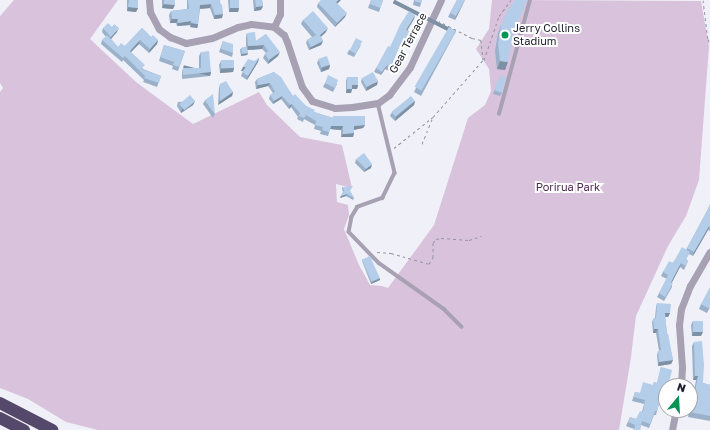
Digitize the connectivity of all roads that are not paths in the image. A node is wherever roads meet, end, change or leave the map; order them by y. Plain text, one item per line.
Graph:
1 (149, 0) edge
2 (280, 0) edge
3 (441, 0) edge
4 (530, 0) edge
5 (274, 27) junction
6 (378, 103) junction
7 (499, 114) dead end
8 (710, 252) edge
9 (462, 327) dead end
10 (681, 378) edge
11 (0, 403) edge
12 (0, 418) edge
13 (675, 418) edge
14 (24, 430) edge
15 (52, 430) edge
16 (673, 430) edge

1 - 5 street
2 - 5 street
3 - 6 street, Gear Terrace
4 - 7 lane
5 - 6 street
6 - 9 lane
8 - 10 street
11 - 15 highway
12 - 14 highway
13 - 16 street

